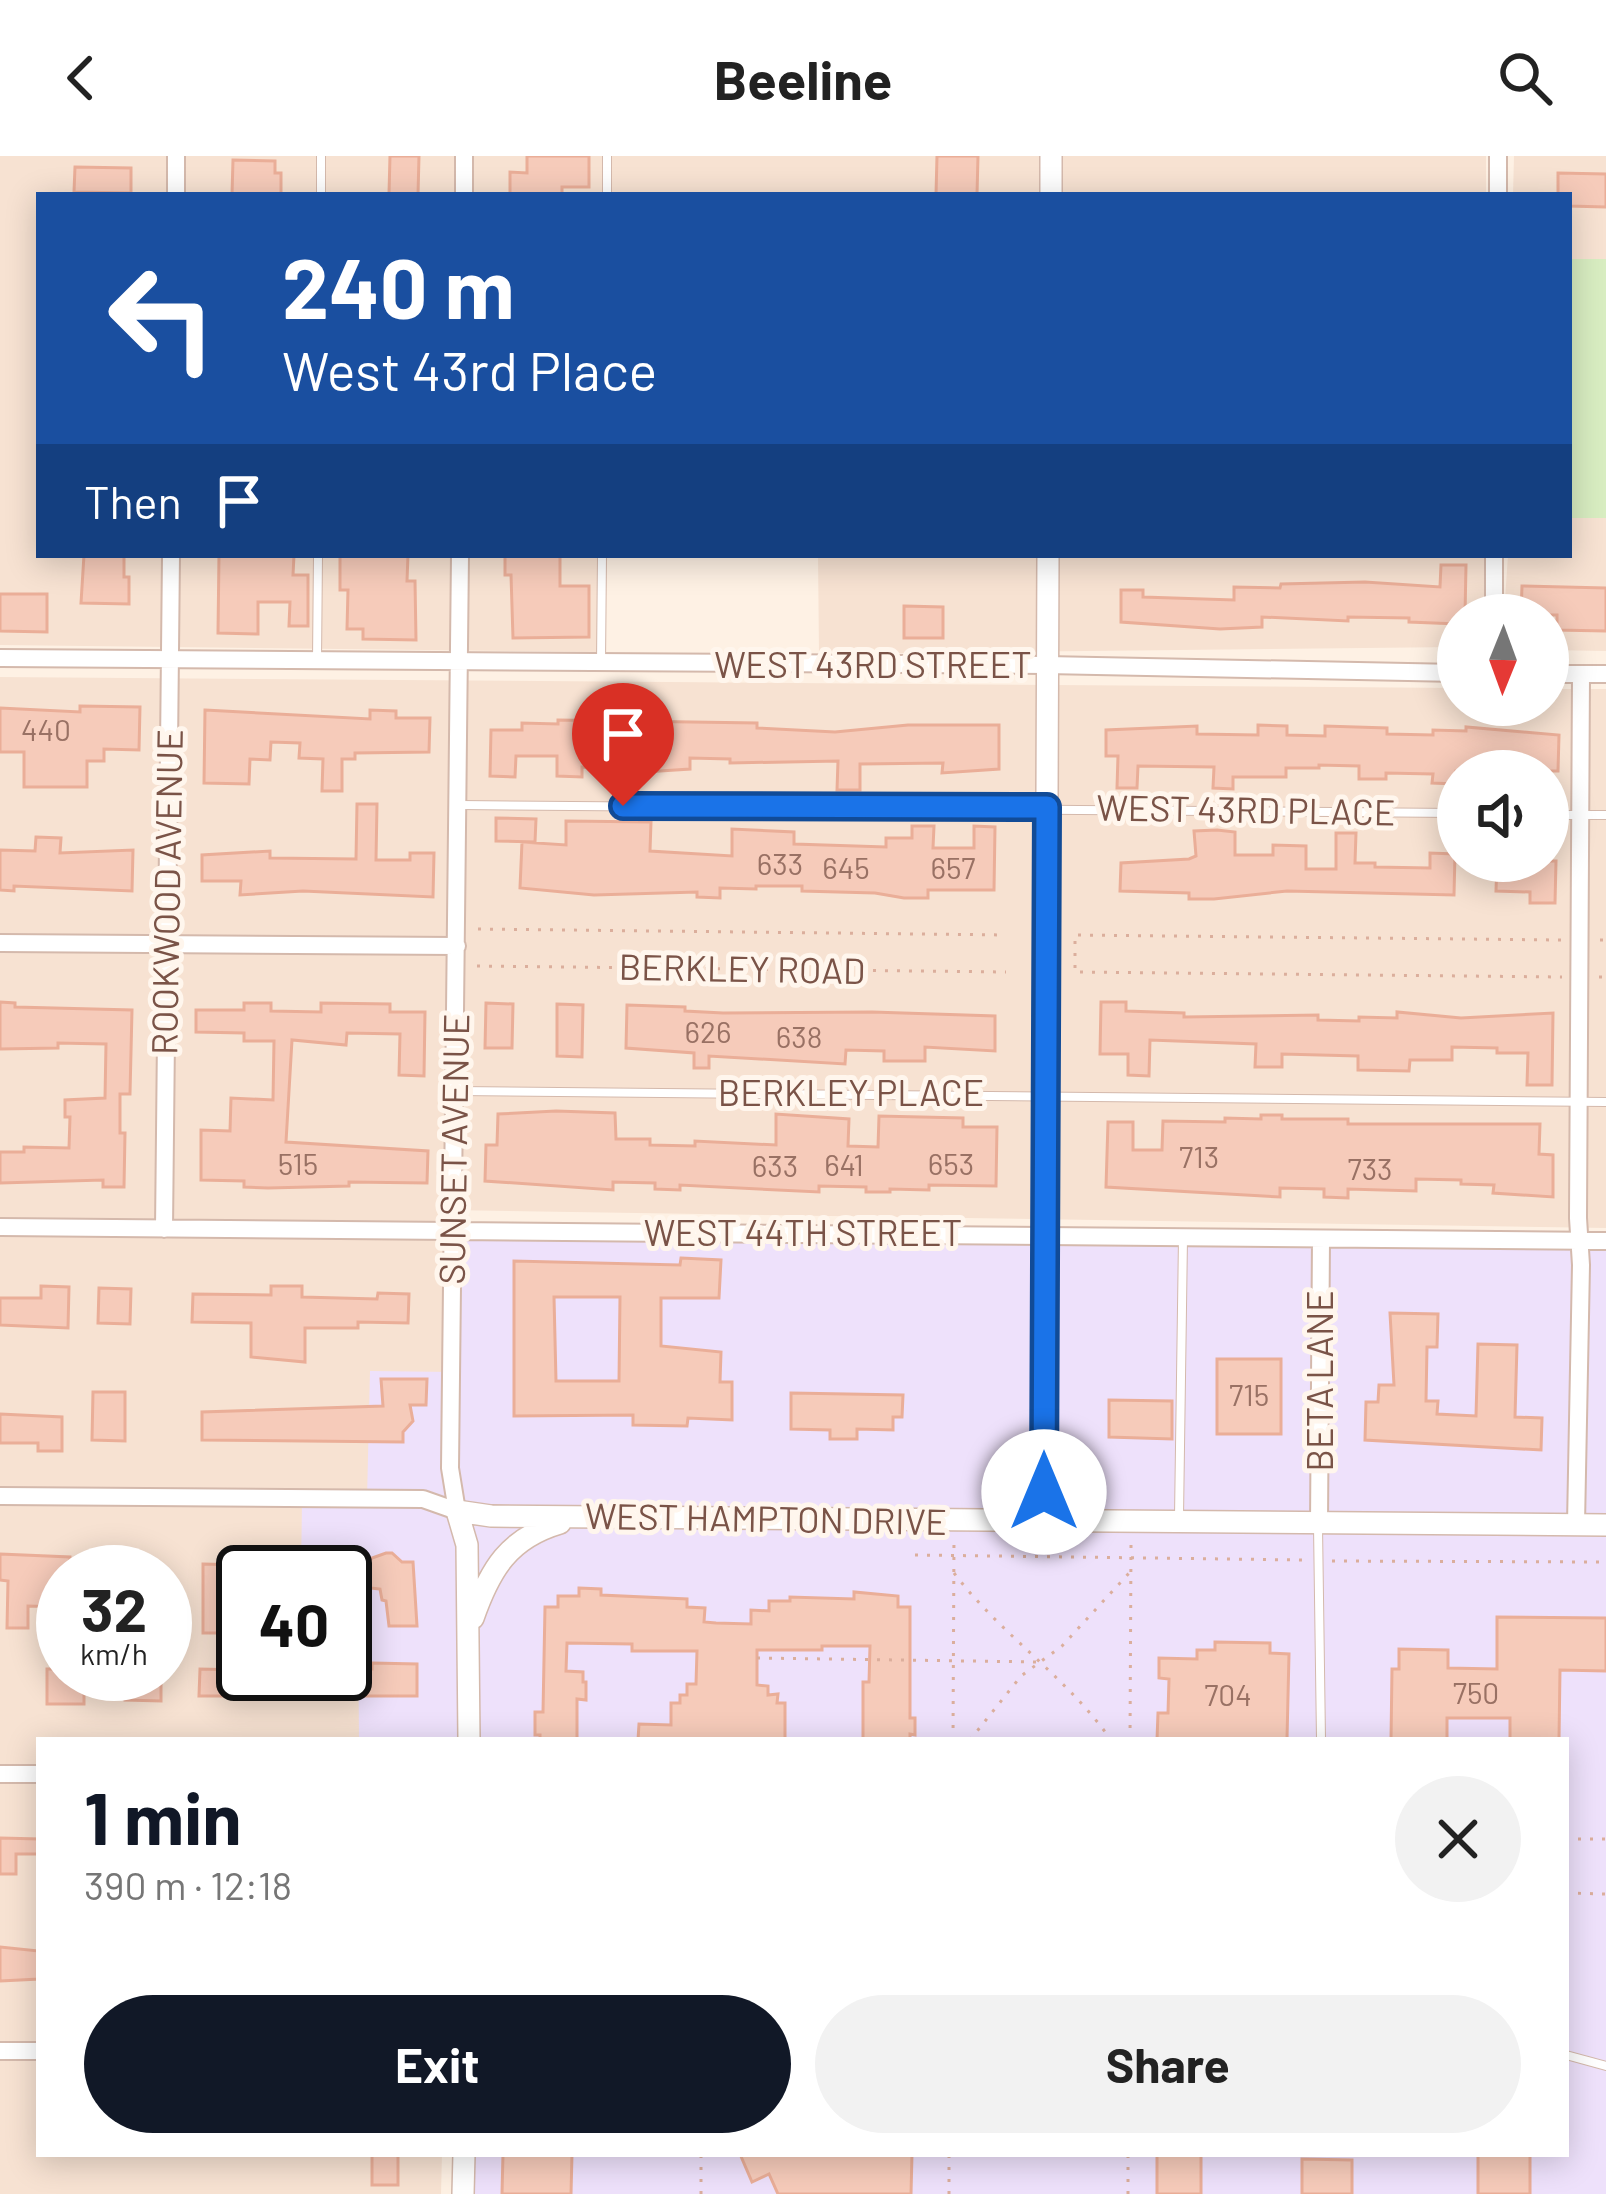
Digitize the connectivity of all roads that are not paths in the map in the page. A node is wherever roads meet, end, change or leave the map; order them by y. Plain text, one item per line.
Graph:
1 (176, 156) edge
2 (321, 156) edge
3 (464, 156) edge
4 (608, 156) edge
5 (1052, 156) edge
6 (1498, 156) edge
7 (176, 192) edge
8 (321, 192) edge
9 (464, 192) edge
10 (607, 192) edge
11 (1051, 192) edge
12 (1498, 192) edge
13 (171, 558) edge
14 (318, 558) edge
15 (460, 558) edge
16 (602, 558) edge
17 (1048, 558) edge
18 (1494, 558) edge
19 (1494, 594) edge
20 (0, 658) edge
21 (170, 660) junction
22 (317, 661) junction
23 (459, 663) junction
24 (601, 664) junction
25 (1046, 665) junction
26 (1437, 674) edge
27 (1569, 674) edge
28 (1581, 674) junction
29 (1606, 674) edge
30 (458, 805) junction
31 (1047, 807) junction
32 (1437, 813) edge
33 (1569, 815) edge
34 (1580, 815) junction
35 (1606, 815) edge
36 (0, 943) edge
37 (167, 944) junction
38 (457, 946) junction
39 (455, 1090) junction
40 (1046, 1094) junction
41 (1579, 1101) junction
42 (1606, 1102) edge
43 (0, 1227) edge
44 (164, 1228) junction
45 (454, 1231) junction
46 (1045, 1235) junction
47 (1183, 1237) junction
48 (1321, 1238) junction
49 (1580, 1241) junction
50 (1606, 1241) edge
51 (0, 1496) edge
52 (457, 1511) junction
53 (584, 1517) junction
54 (1044, 1521) junction
55 (1179, 1523) junction
56 (1318, 1524) junction
57 (1576, 1524) junction
58 (1606, 1525) edge
59 (469, 1630) junction
60 (469, 1737) edge
61 (1322, 1737) edge
62 (0, 1774) edge
63 (36, 1774) edge
64 (0, 2051) edge
65 (36, 2051) edge
66 (1569, 2056) edge
67 (1606, 2066) edge
68 (464, 2157) edge
69 (464, 2194) edge

1 - 7 street
2 - 8 lane
3 - 9 street
4 - 10 lane
5 - 11 street
6 - 12 street
13 - 21 street, ROOKWOOD AVENUE
14 - 22 lane
15 - 23 street, SUNSET AVENUE
16 - 24 lane
17 - 25 street
18 - 19 street
20 - 21 street, WEST 43RD STREET
21 - 22 street, WEST 43RD STREET
21 - 37 street, ROOKWOOD AVENUE
22 - 23 street, WEST 43RD STREET
23 - 24 street, WEST 43RD STREET
23 - 30 street, SUNSET AVENUE
24 - 25 street, WEST 43RD STREET
25 - 26 street, WEST 43RD STREET
25 - 31 street
27 - 28 street
28 - 29 street
28 - 34 street
30 - 31 lane, WEST 43RD PLACE
30 - 38 street, SUNSET AVENUE
31 - 32 lane, WEST 43RD PLACE
31 - 40 street
33 - 34 lane
34 - 35 lane
34 - 41 street
36 - 37 street
37 - 38 street
37 - 44 street, ROOKWOOD AVENUE
38 - 39 street, SUNSET AVENUE
39 - 40 lane, BERKLEY PLACE
39 - 45 street, SUNSET AVENUE
40 - 41 lane, BERKLEY PLACE
40 - 46 street
41 - 42 lane, BERKLEY PLACE
41 - 49 street
43 - 44 street, WEST 44TH STREET
44 - 45 street, WEST 44TH STREET
45 - 46 street, WEST 44TH STREET
45 - 52 street, SUNSET AVENUE
46 - 47 street, WEST 44TH STREET
46 - 54 street
47 - 48 street, WEST 44TH STREET
47 - 55 lane
48 - 49 street, WEST 44TH STREET
48 - 56 street, BETA LANE
49 - 50 street, WEST 44TH STREET
49 - 57 street
51 - 52 street, WEST HAMPTON DRIVE
52 - 53 street, WEST HAMPTON DRIVE
52 - 59 street, SUNSET AVENUE
53 - 54 street, WEST HAMPTON DRIVE
53 - 59 street
54 - 55 street, WEST HAMPTON DRIVE
55 - 56 street, WEST HAMPTON DRIVE
56 - 57 street, WEST HAMPTON DRIVE
56 - 61 lane
57 - 58 street, WEST HAMPTON DRIVE
59 - 60 street, SUNSET AVENUE
62 - 63 street
64 - 65 street
66 - 67 lane
68 - 69 street

